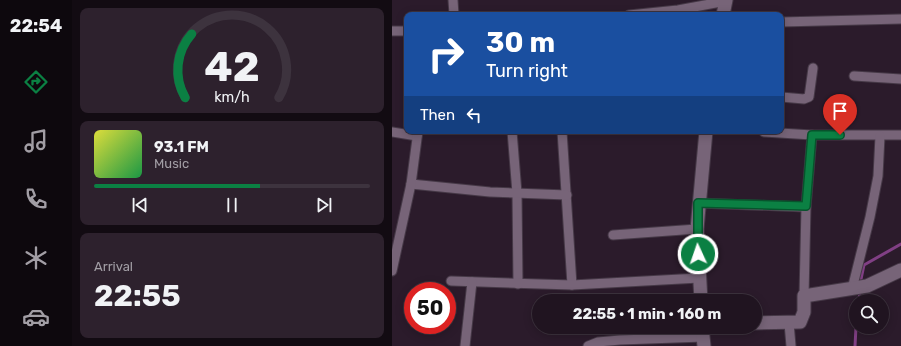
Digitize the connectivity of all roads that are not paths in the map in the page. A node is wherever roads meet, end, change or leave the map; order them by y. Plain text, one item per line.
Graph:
1 (453, 0) edge
2 (726, 0) edge
3 (454, 12) edge
4 (658, 12) edge
5 (724, 12) edge
6 (901, 19) edge
7 (784, 22) edge
8 (392, 30) edge
9 (404, 31) edge
10 (813, 68) dead end
11 (854, 76) dead end
12 (901, 79) edge
13 (784, 97) edge
14 (392, 132) edge
15 (404, 132) edge
16 (784, 133) edge
17 (417, 134) edge
18 (512, 134) edge
19 (562, 134) edge
20 (706, 134) edge
21 (901, 134) edge
22 (812, 135) junction
23 (880, 136) junction
24 (411, 184) junction
25 (517, 193) junction
26 (567, 195) junction
27 (698, 203) junction
28 (806, 206) junction
29 (697, 229) junction
30 (613, 235) dead end
31 (394, 244) edge
32 (901, 270) edge
33 (392, 271) edge
34 (700, 278) junction
35 (451, 281) dead end
36 (472, 282) junction
37 (518, 284) junction
38 (572, 285) junction
39 (859, 288) junction
40 (701, 294) edge
41 (804, 296) junction
42 (762, 323) edge
43 (789, 323) junction
44 (703, 337) edge
45 (465, 346) edge
46 (588, 346) edge
47 (791, 346) edge

1 - 3 street
2 - 4 street
2 - 5 main road
6 - 7 street
8 - 9 street
10 - 13 street
11 - 12 street
14 - 15 street
16 - 22 street
17 - 24 street
18 - 25 street
19 - 26 street
20 - 27 main road
21 - 23 street
22 - 23 street
22 - 28 street
23 - 39 street
24 - 25 street
24 - 31 street
25 - 26 street
25 - 37 street
26 - 38 street
27 - 28 street
27 - 29 main road
28 - 41 street
29 - 30 street
29 - 34 main road
31 - 33 street
32 - 39 main road
34 - 38 street
34 - 40 main road
35 - 36 street
36 - 37 street
36 - 45 street
37 - 38 street
39 - 41 main road
41 - 43 main road
42 - 43 main road
43 - 47 street
44 - 46 street

